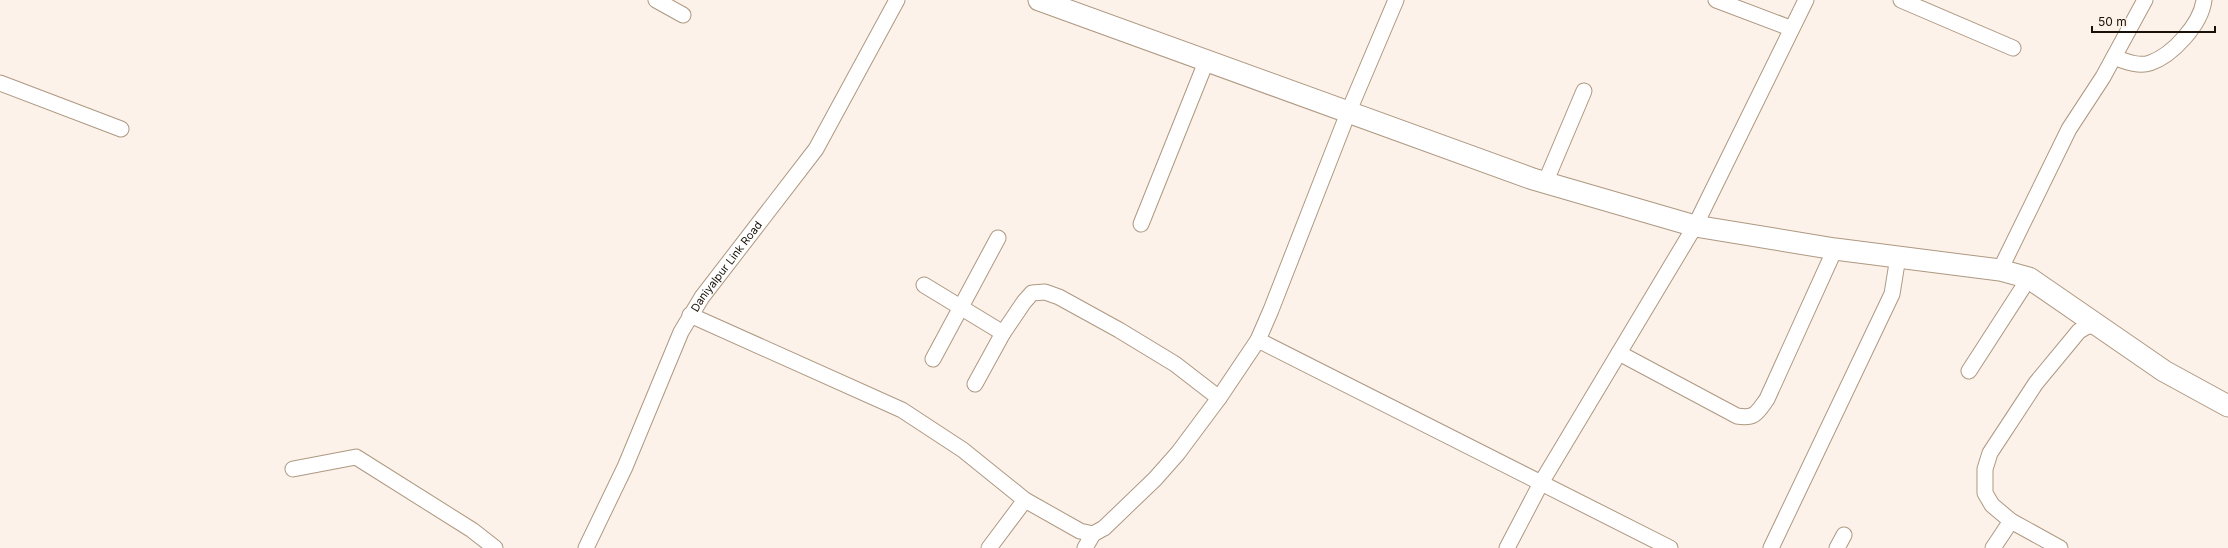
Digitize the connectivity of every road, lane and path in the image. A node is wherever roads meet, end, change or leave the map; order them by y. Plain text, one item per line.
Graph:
1 (656, 0) edge
2 (896, 0) edge
3 (1039, 0) edge
4 (1396, 0) edge
5 (1716, 0) edge
6 (1806, 0) edge
7 (1901, 0) edge
8 (2145, 0) edge
9 (2204, 0) edge
10 (683, 15) dead end
11 (1790, 28) junction
12 (2012, 48) dead end
13 (2114, 58) junction
14 (1206, 62) junction
15 (0, 83) edge
16 (1584, 91) dead end
17 (1348, 113) junction
18 (121, 130) dead end
19 (1545, 183) junction
20 (1141, 224) dead end
21 (1695, 226) junction
22 (998, 238) dead end
23 (1835, 249) junction
24 (1898, 257) junction
25 (2000, 270) junction
26 (2029, 278) junction
27 (924, 285) dead end
28 (960, 307) junction
29 (690, 315) junction
30 (2098, 324) junction
31 (1003, 333) junction
32 (1258, 340) junction
33 (1619, 353) junction
34 (933, 359) dead end
35 (1969, 371) dead end
36 (975, 384) dead end
37 (1219, 398) junction
38 (2228, 406) edge
39 (293, 469) dead end
40 (1541, 483) junction
41 (1025, 500) junction
42 (2011, 521) junction
43 (1093, 534) junction
44 (495, 548) edge
45 (586, 548) edge
46 (989, 548) edge
47 (1085, 548) edge
48 (1507, 548) edge
49 (1670, 548) edge
50 (1771, 548) edge
51 (1993, 548) edge
52 (2060, 548) edge

1 - 10 street
2 - 29 street, Daniyalpur Link Road
3 - 14 street
4 - 17 street
5 - 11 street
6 - 11 street
7 - 12 street
8 - 13 street
9 - 13 street
11 - 21 street
13 - 25 street
14 - 17 street
14 - 20 street
15 - 18 street
16 - 19 street
17 - 19 street
17 - 32 street
19 - 21 street
21 - 23 street
21 - 33 street
22 - 28 street
23 - 24 street
23 - 33 street
24 - 25 street
24 - 50 street
25 - 26 street
26 - 30 street
26 - 35 street
27 - 28 street
28 - 31 street
28 - 34 street
29 - 41 street
29 - 45 street, Daniyalpur Link Road
30 - 38 street
30 - 42 street
31 - 36 street
31 - 37 street
32 - 37 street
32 - 40 street
33 - 40 street
37 - 43 street
39 - 44 street
40 - 48 street
40 - 49 street
41 - 43 street
41 - 46 street
42 - 51 street
42 - 52 street
43 - 47 street

